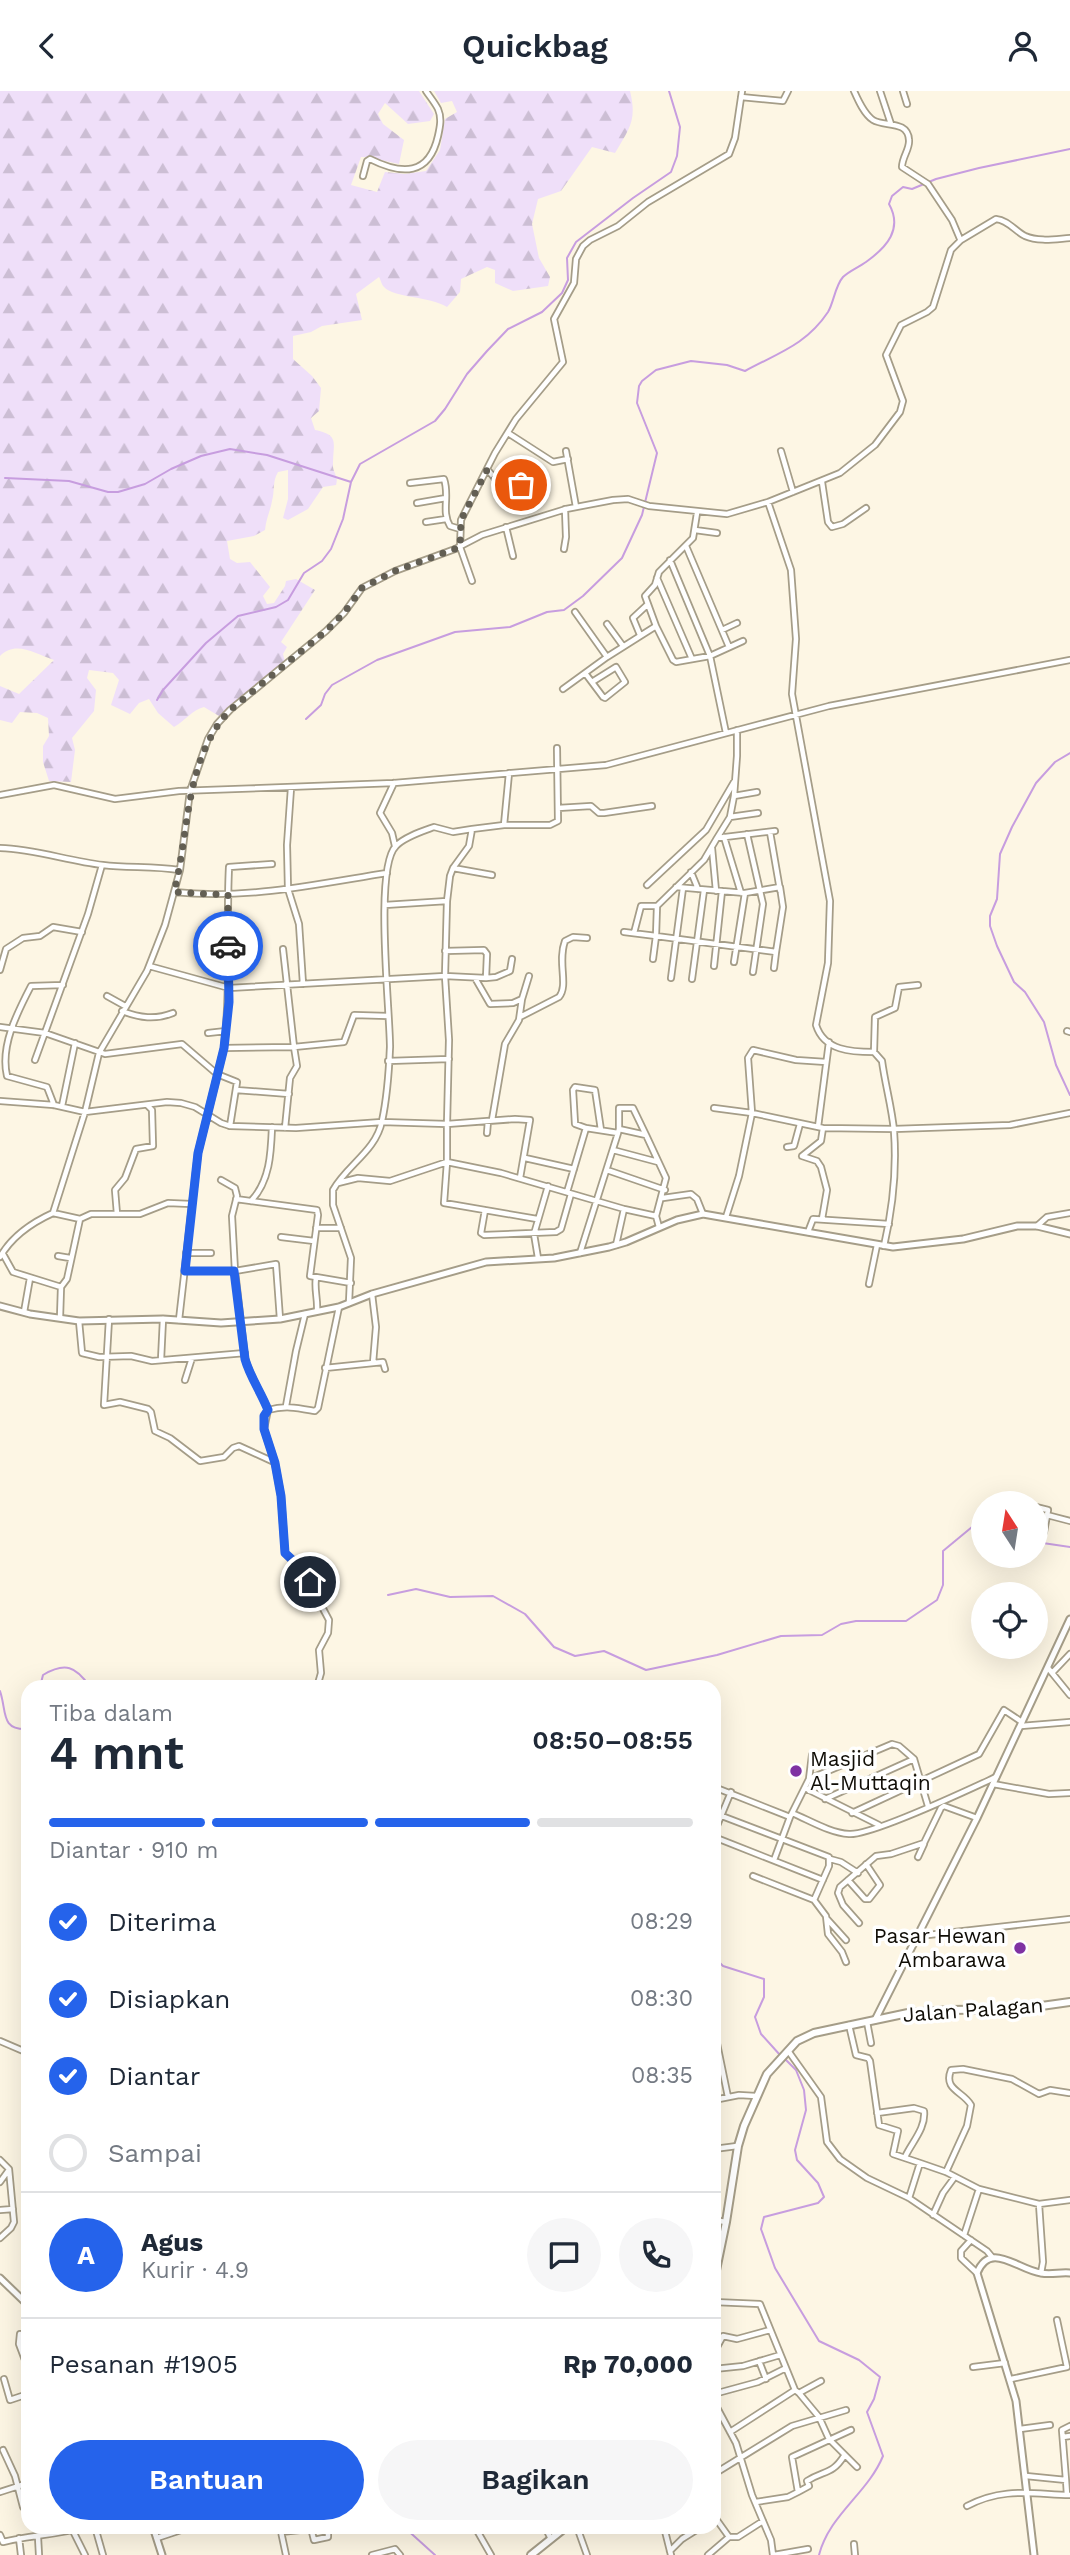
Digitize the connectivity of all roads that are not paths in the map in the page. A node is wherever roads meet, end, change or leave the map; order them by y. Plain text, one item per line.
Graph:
1 (426, 91) edge
2 (788, 91) edge
3 (854, 91) edge
4 (880, 91) edge
5 (903, 91) edge
6 (742, 94) edge
7 (907, 104) dead end
8 (891, 124) junction
9 (363, 176) dead end
10 (1070, 238) edge
11 (961, 240) junction
12 (508, 433) junction
13 (566, 451) dead end
14 (781, 451) dead end
15 (568, 459) junction
16 (487, 470) junction
17 (822, 482) junction
18 (410, 483) dead end
19 (534, 483) dead end
20 (522, 485) junction
21 (793, 492) junction
22 (446, 498) junction
23 (417, 502) dead end
24 (768, 502) junction
25 (527, 506) dead end
26 (576, 507) junction
27 (866, 507) dead end
28 (565, 509) junction
29 (697, 513) junction
30 (446, 519) junction
31 (426, 523) dead end
32 (506, 527) junction
33 (460, 529) junction
34 (695, 530) junction
35 (717, 533) dead end
36 (686, 546) junction
37 (460, 547) junction
38 (564, 549) dead end
39 (513, 556) dead end
40 (670, 560) junction
41 (657, 577) junction
42 (472, 581) dead end
43 (647, 605) junction
44 (575, 612) dead end
45 (737, 623) dead end
46 (607, 624) dead end
47 (656, 626) junction
48 (722, 630) junction
49 (640, 635) junction
50 (743, 641) dead end
51 (623, 646) junction
52 (729, 647) junction
53 (710, 656) junction
54 (607, 657) junction
55 (692, 659) junction
56 (1070, 660) edge
57 (585, 673) junction
58 (592, 682) junction
59 (563, 689) dead end
60 (797, 713) junction
61 (737, 730) junction
62 (726, 733) junction
63 (557, 748) dead end
64 (558, 769) junction
65 (509, 773) junction
66 (734, 782) junction
67 (394, 783) junction
68 (291, 788) junction
69 (190, 791) junction
70 (757, 792) dead end
71 (0, 795) edge
72 (734, 796) junction
73 (652, 806) dead end
74 (558, 809) junction
75 (758, 813) dead end
76 (730, 817) junction
77 (504, 825) junction
78 (472, 829) junction
79 (747, 834) junction
80 (724, 837) junction
81 (717, 838) junction
82 (395, 846) junction
83 (712, 847) junction
84 (0, 848) edge
85 (272, 864) dead end
86 (102, 865) junction
87 (453, 868) junction
88 (180, 870) junction
89 (691, 872) junction
90 (387, 873) junction
91 (492, 875) dead end
92 (647, 885) dead end
93 (676, 887) junction
94 (780, 887) junction
95 (683, 888) junction
96 (288, 889) junction
97 (701, 889) junction
98 (716, 891) junction
99 (722, 891) junction
100 (759, 891) junction
101 (174, 892) junction
102 (743, 893) junction
103 (228, 895) junction
104 (782, 899) dead end
105 (447, 901) junction
106 (386, 905) junction
107 (657, 906) junction
108 (82, 932) junction
109 (624, 932) dead end
110 (634, 933) junction
111 (656, 936) junction
112 (587, 938) dead end
113 (677, 939) junction
114 (698, 941) junction
115 (717, 944) junction
116 (736, 947) junction
117 (283, 949) dead end
118 (757, 949) junction
119 (446, 951) junction
120 (776, 952) junction
121 (512, 959) dead end
122 (653, 959) dead end
123 (734, 962) dead end
124 (149, 966) junction
125 (714, 966) dead end
126 (774, 968) dead end
127 (0, 970) edge
128 (753, 972) dead end
129 (444, 976) junction
130 (529, 976) dead end
131 (475, 978) junction
132 (486, 978) junction
133 (671, 978) dead end
134 (692, 979) dead end
135 (386, 980) junction
136 (303, 984) junction
137 (62, 985) junction
138 (288, 985) junction
139 (918, 985) dead end
140 (229, 988) junction
141 (107, 996) dead end
142 (522, 999) junction
143 (123, 1008) junction
144 (173, 1013) dead end
145 (388, 1016) junction
146 (519, 1017) junction
147 (0, 1027) edge
148 (12, 1028) junction
149 (226, 1031) junction
150 (44, 1033) junction
151 (208, 1033) dead end
152 (829, 1042) junction
153 (75, 1043) junction
154 (294, 1047) junction
155 (224, 1048) junction
156 (874, 1052) junction
157 (99, 1053) junction
158 (449, 1059) junction
159 (35, 1060) dead end
160 (388, 1061) junction
161 (825, 1062) junction
162 (217, 1074) junction
163 (236, 1090) junction
164 (289, 1094) junction
165 (0, 1101) edge
166 (54, 1105) junction
167 (62, 1106) junction
168 (146, 1106) junction
169 (714, 1108) dead end
170 (85, 1112) junction
171 (752, 1113) junction
172 (1070, 1113) edge
173 (207, 1115) junction
174 (490, 1121) junction
175 (382, 1122) junction
176 (447, 1124) junction
177 (800, 1124) junction
178 (230, 1126) junction
179 (272, 1127) junction
180 (821, 1127) junction
181 (285, 1128) junction
182 (586, 1128) junction
183 (894, 1129) junction
184 (601, 1130) junction
185 (619, 1131) junction
186 (487, 1133) dead end
187 (646, 1135) junction
188 (787, 1147) dead end
189 (614, 1150) junction
190 (525, 1158) junction
191 (658, 1161) junction
192 (447, 1162) junction
193 (575, 1169) junction
194 (607, 1170) junction
195 (520, 1178) junction
196 (221, 1180) dead end
197 (337, 1183) junction
198 (548, 1186) junction
199 (664, 1190) junction
200 (569, 1193) junction
201 (663, 1198) junction
202 (236, 1199) junction
203 (250, 1201) junction
204 (598, 1201) junction
205 (191, 1204) junction
206 (624, 1209) junction
207 (485, 1210) junction
208 (53, 1213) junction
209 (1070, 1213) edge
210 (117, 1214) junction
211 (703, 1214) junction
212 (656, 1216) junction
213 (726, 1217) junction
214 (79, 1219) junction
215 (537, 1219) junction
216 (822, 1219) junction
217 (889, 1224) junction
218 (1037, 1226) junction
219 (341, 1227) junction
220 (660, 1227) junction
221 (316, 1228) junction
222 (808, 1232) junction
223 (534, 1234) junction
224 (1070, 1234) edge
225 (281, 1237) dead end
226 (3, 1240) dead end
227 (314, 1241) junction
228 (8, 1244) junction
229 (616, 1245) junction
230 (880, 1245) junction
231 (186, 1253) junction
232 (211, 1253) dead end
233 (580, 1253) junction
234 (1, 1255) edge
235 (58, 1256) dead end
236 (70, 1258) junction
237 (538, 1258) junction
238 (185, 1271) junction
239 (234, 1271) junction
240 (30, 1278) junction
241 (316, 1278) junction
242 (351, 1283) junction
243 (869, 1284) dead end
244 (61, 1287) junction
245 (372, 1294) junction
246 (349, 1303) junction
247 (0, 1306) edge
248 (339, 1307) junction
249 (317, 1311) junction
250 (24, 1312) junction
251 (305, 1313) junction
252 (60, 1318) junction
253 (109, 1319) junction
254 (163, 1319) junction
255 (280, 1319) junction
256 (179, 1320) junction
257 (79, 1321) junction
258 (242, 1322) junction
259 (245, 1353) junction
260 (108, 1357) junction
261 (192, 1358) junction
262 (160, 1360) junction
263 (373, 1363) junction
264 (325, 1368) junction
265 (385, 1370) dead end
266 (185, 1380) dead end
267 (286, 1406) junction
268 (268, 1410) junction
269 (275, 1463) junction
270 (1048, 1515) edge
271 (1070, 1521) edge
272 (1070, 1619) edge
273 (1070, 1654) edge
274 (1050, 1670) junction
275 (319, 1680) edge
276 (1070, 1695) edge
277 (1070, 1722) edge
278 (1022, 1724) junction
279 (812, 1755) dead end
280 (914, 1759) junction
281 (997, 1776) junction
282 (809, 1779) junction
283 (921, 1783) junction
284 (993, 1784) junction
285 (805, 1788) junction
286 (721, 1789) edge
287 (732, 1792) junction
288 (1070, 1793) edge
289 (825, 1799) junction
290 (928, 1806) junction
291 (721, 1813) edge
292 (852, 1813) junction
293 (721, 1815) edge
294 (791, 1815) junction
295 (977, 1818) junction
296 (880, 1826) junction
297 (721, 1838) edge
298 (782, 1840) junction
299 (924, 1843) junction
300 (918, 1857) dead end
301 (830, 1859) junction
302 (774, 1860) junction
303 (866, 1864) junction
304 (858, 1873) junction
305 (753, 1876) dead end
306 (822, 1880) junction
307 (848, 1880) junction
308 (814, 1900) junction
309 (827, 1919) junction
310 (1070, 1919) edge
311 (859, 1923) dead end
312 (919, 1936) junction
313 (846, 1940) dead end
314 (846, 1962) dead end
315 (1070, 2002) edge
316 (875, 2019) junction
317 (867, 2022) junction
318 (849, 2025) junction
319 (0, 2041) edge
320 (871, 2043) dead end
321 (21, 2050) edge
322 (785, 2055) junction
323 (721, 2063) edge
324 (1069, 2093) edge
325 (728, 2097) junction
326 (756, 2097) junction
327 (721, 2098) edge
328 (877, 2113) junction
329 (738, 2146) junction
330 (721, 2149) edge
331 (905, 2157) junction
332 (0, 2160) edge
333 (920, 2163) junction
334 (9, 2171) junction
335 (946, 2172) junction
336 (954, 2178) junction
337 (0, 2182) edge
338 (979, 2189) junction
339 (909, 2199) junction
340 (1070, 2200) edge
341 (1039, 2204) junction
342 (13, 2209) junction
343 (0, 2210) edge
344 (933, 2215) junction
345 (721, 2221) edge
346 (726, 2222) junction
347 (964, 2235) junction
348 (0, 2238) edge
349 (971, 2240) junction
350 (721, 2246) edge
351 (992, 2257) junction
352 (976, 2273) junction
353 (1041, 2273) junction
354 (1070, 2273) edge
355 (0, 2278) edge
356 (21, 2298) edge
357 (721, 2302) edge
358 (1057, 2320) dead end
359 (770, 2330) junction
360 (20, 2334) dead end
361 (721, 2340) edge
362 (21, 2349) edge
363 (780, 2355) junction
364 (759, 2361) junction
365 (1005, 2363) junction
366 (973, 2367) dead end
367 (721, 2368) edge
368 (786, 2368) junction
369 (4, 2379) dead end
370 (766, 2379) junction
371 (1011, 2379) junction
372 (821, 2381) dead end
373 (721, 2392) edge
374 (797, 2392) junction
375 (21, 2396) edge
376 (846, 2410) dead end
377 (721, 2416) edge
378 (818, 2417) junction
379 (1050, 2425) dead end
380 (1070, 2426) edge
381 (1020, 2428) junction
382 (851, 2430) dead end
383 (729, 2432) junction
384 (1070, 2436) edge
385 (1063, 2437) junction
386 (829, 2439) junction
387 (3, 2450) dead end
388 (844, 2456) junction
389 (1068, 2456) edge
390 (741, 2460) junction
391 (857, 2467) dead end
392 (721, 2470) edge
393 (1026, 2476) junction
394 (1067, 2477) edge
395 (21, 2486) edge
396 (18, 2487) junction
397 (0, 2492) edge
398 (798, 2492) junction
399 (1028, 2492) junction
400 (1069, 2495) edge
401 (21, 2499) edge
402 (756, 2503) junction
403 (967, 2506) dead end
404 (763, 2521) junction
405 (721, 2526) edge
406 (50, 2534) edge
407 (74, 2534) edge
408 (97, 2534) edge
409 (156, 2534) edge
410 (167, 2534) edge
411 (281, 2534) edge
412 (312, 2534) edge
413 (328, 2534) edge
414 (479, 2534) edge
415 (548, 2534) edge
416 (557, 2534) edge
417 (580, 2534) edge
418 (666, 2534) edge
419 (690, 2534) edge
420 (0, 2535) edge
421 (38, 2537) junction
422 (157, 2537) junction
423 (729, 2537) junction
424 (19, 2538) junction
425 (551, 2539) junction
426 (853, 2544) dead end
427 (808, 2549) dead end
428 (671, 2553) edge
429 (21, 2555) edge
430 (39, 2555) edge
431 (85, 2555) edge
432 (103, 2555) edge
433 (162, 2555) edge
434 (286, 2555) edge
435 (372, 2555) edge
436 (400, 2555) edge
437 (491, 2555) edge
438 (531, 2555) edge
439 (587, 2555) edge
440 (708, 2555) edge
441 (774, 2555) edge
442 (855, 2555) edge
443 (1034, 2555) edge

1 - 9 street
2 - 6 street
3 - 8 street
4 - 8 street
5 - 7 street
6 - 12 street
8 - 11 street
10 - 11 street
11 - 17 street
12 - 15 street
12 - 16 street
13 - 15 street
14 - 21 street
15 - 26 street
16 - 20 street
16 - 33 street
17 - 21 street
17 - 27 street
18 - 22 street
19 - 20 street
20 - 25 street
21 - 24 street
22 - 23 street
22 - 30 street
24 - 29 street
24 - 60 street
26 - 28 street
26 - 29 street
28 - 32 street
28 - 38 street
29 - 34 street
30 - 31 street
30 - 33 street
32 - 37 street
32 - 39 street
33 - 37 street
34 - 35 street
34 - 36 street
36 - 40 street
36 - 48 street
37 - 42 street
37 - 69 street
40 - 41 street
40 - 53 street
41 - 43 street
41 - 55 street
43 - 47 street
43 - 49 street
44 - 54 street
45 - 48 street
46 - 51 street
47 - 49 street
47 - 55 street
48 - 52 street
49 - 51 street
50 - 52 street
51 - 54 street
52 - 53 street
53 - 55 street
53 - 62 street
54 - 57 street
56 - 60 street
57 - 58 street
57 - 59 street
58 - 58 street
60 - 61 street
60 - 152 street
61 - 62 street
61 - 66 street
62 - 64 street
63 - 64 street
64 - 65 street
64 - 74 street
65 - 67 street
65 - 77 street
66 - 72 street
66 - 92 street
67 - 68 street
67 - 82 street
68 - 69 street
68 - 96 street
69 - 71 street
69 - 88 street
70 - 72 street
72 - 76 street
73 - 74 street
74 - 77 street
75 - 76 street
76 - 81 street
77 - 78 street
78 - 82 street
78 - 87 street
79 - 80 street
79 - 94 street
79 - 100 street
80 - 81 street
80 - 102 street
81 - 83 street
82 - 90 street
83 - 89 street
83 - 98 street
84 - 86 street
85 - 103 street
86 - 88 street
86 - 108 street
87 - 91 street
87 - 105 street
88 - 101 street
89 - 93 street
89 - 97 street
90 - 96 street
90 - 106 street
93 - 95 street
93 - 107 street
94 - 100 street
94 - 104 street
94 - 120 street
95 - 97 street
95 - 113 street
96 - 103 street
96 - 136 street
97 - 98 street
97 - 114 street
98 - 99 street
99 - 102 street
99 - 115 street
100 - 102 street
100 - 118 street
101 - 103 street
101 - 124 street
102 - 116 street
103 - 140 street
105 - 106 street
105 - 119 street
106 - 135 street
107 - 110 street
107 - 111 street
108 - 127 street
108 - 137 street
109 - 110 street
110 - 111 street
111 - 113 street
111 - 122 street
112 - 146 street
113 - 114 street
113 - 133 street
114 - 115 street
114 - 134 street
115 - 116 street
115 - 125 street
116 - 118 street
116 - 123 street
117 - 138 street
118 - 120 street
118 - 128 street
119 - 129 street
119 - 132 street
120 - 126 street
121 - 132 street
124 - 140 street
124 - 143 street
129 - 131 street
129 - 135 street
129 - 158 street
130 - 142 street
131 - 132 street
131 - 142 street
135 - 136 street
135 - 145 street
136 - 138 street
137 - 148 street
137 - 150 street
138 - 140 street
138 - 154 street
139 - 156 street
140 - 149 street
141 - 143 street
142 - 146 street
143 - 144 street
143 - 157 street
145 - 154 street
145 - 160 street
146 - 174 street
147 - 148 street
148 - 150 street
148 - 166 street
149 - 151 street
149 - 155 street
150 - 153 street
150 - 159 street
152 - 156 street
152 - 161 street
153 - 157 street
153 - 167 street
154 - 155 street
154 - 164 street
155 - 162 street
156 - 183 street
157 - 162 street
157 - 170 street
158 - 160 street
158 - 176 street
160 - 175 street
161 - 171 street
161 - 180 street
162 - 163 street
162 - 173 street
163 - 164 street
163 - 178 street
164 - 181 street
165 - 166 street
166 - 167 street
167 - 170 street
168 - 170 street
168 - 173 street
168 - 210 street
169 - 171 street
170 - 208 street
171 - 177 street
171 - 213 street
172 - 183 street
173 - 178 street
173 - 205 street
174 - 176 street
174 - 186 street
174 - 190 street
175 - 176 street
175 - 181 street
175 - 197 street
176 - 192 street
177 - 180 street
177 - 188 street
178 - 179 street
179 - 181 street
179 - 203 street
180 - 183 street
180 - 216 street
182 - 184 street
182 - 184 street
182 - 193 street
183 - 217 street
184 - 185 street
185 - 187 street
185 - 187 street
185 - 189 street
187 - 191 street
189 - 191 street
189 - 194 street
190 - 193 street
190 - 195 street
191 - 199 street
192 - 195 street
192 - 197 street
192 - 207 street
193 - 200 street
194 - 199 street
194 - 204 street
195 - 198 street
196 - 202 street
197 - 219 street
198 - 200 street
198 - 215 street
199 - 201 street
200 - 204 street
200 - 223 street
201 - 211 street
201 - 212 street
202 - 203 street
202 - 239 street
203 - 221 street
204 - 206 street
204 - 233 street
205 - 210 street
205 - 231 street
206 - 212 street
206 - 229 street
207 - 215 street
207 - 223 street
208 - 214 street
208 - 228 street
209 - 218 street
210 - 214 street
211 - 213 street
211 - 220 street
212 - 220 street
213 - 222 street
214 - 236 street
215 - 223 street
216 - 217 street
216 - 222 street
217 - 230 street
218 - 224 street
218 - 230 street
219 - 221 street
219 - 242 street
220 - 229 street
221 - 227 street
222 - 230 street
223 - 237 street
225 - 227 street
226 - 228 street
227 - 241 street
228 - 234 street
229 - 233 street
230 - 243 street
231 - 232 street
231 - 238 street
233 - 237 street
234 - 240 street
235 - 236 street
236 - 244 street
237 - 245 street
238 - 239 street
238 - 256 street
239 - 255 street
239 - 258 street
240 - 244 street
240 - 250 street
241 - 242 street
241 - 249 street
242 - 246 street
244 - 252 street
245 - 246 street
245 - 263 street
246 - 248 street
247 - 250 street
248 - 249 street
248 - 264 street
249 - 251 street
250 - 252 street
251 - 255 street
251 - 267 street
252 - 257 street
253 - 254 street
253 - 257 street
253 - 260 street
254 - 256 street
254 - 262 street
255 - 258 street
256 - 258 street
257 - 260 street
258 - 259 street
259 - 261 street
259 - 268 street
260 - 262 street
260 - 269 street
261 - 262 street
261 - 266 street
263 - 264 street
263 - 265 street
264 - 267 street
267 - 268 street
268 - 269 street
269 - 275 street
270 - 271 street
272 - 274 street
273 - 274 street
274 - 276 street
274 - 278 street
277 - 278 street
278 - 281 street
278 - 283 street
279 - 282 street
280 - 282 street
280 - 283 street
280 - 289 street
281 - 284 street
281 - 290 street
282 - 285 street
283 - 290 street
283 - 292 street
284 - 288 street
284 - 295 street
285 - 289 street
285 - 294 street
286 - 287 street
287 - 291 street
287 - 294 street
289 - 292 street
290 - 296 street
292 - 296 street
293 - 298 street
294 - 296 street
294 - 298 street
295 - 299 street
295 - 312 street
297 - 302 street
298 - 301 street
298 - 302 street
299 - 300 street
299 - 303 street
301 - 304 street
301 - 306 street
302 - 306 street
303 - 304 street
303 - 307 street
304 - 307 street
305 - 308 street
306 - 308 street
307 - 311 street
308 - 309 street
309 - 313 street
309 - 314 street
310 - 312 street
312 - 316 street
315 - 316 main road, Jalan Palagan
316 - 317 main road, Jalan Palagan
317 - 318 main road, Jalan Palagan
317 - 320 street
318 - 322 main road, Jalan Palagan
318 - 328 street
319 - 321 street
322 - 326 main road, Jalan Palagan
322 - 339 street
323 - 325 street
324 - 335 street
325 - 326 street
325 - 327 street
326 - 329 main road, Jalan Palagan
328 - 331 street
328 - 331 street
329 - 330 street
329 - 346 main road, Jalan Palagan
331 - 333 street
332 - 334 street
333 - 335 street
333 - 339 street
334 - 337 street
334 - 342 street
335 - 336 street
336 - 338 street
336 - 344 street
338 - 341 street
338 - 347 street
339 - 344 street
340 - 341 street
341 - 353 street
342 - 343 street
342 - 348 street
344 - 347 street
345 - 346 street
346 - 350 main road, Jalan Palagan
347 - 349 street
349 - 351 street
349 - 352 street
351 - 352 street
351 - 353 street
352 - 365 street
353 - 354 street
355 - 356 street
357 - 359 street
358 - 371 street
359 - 361 street
359 - 363 street
360 - 362 street
363 - 364 street
363 - 368 street
364 - 367 street
364 - 370 street
365 - 366 street
365 - 371 street
368 - 370 street
368 - 374 street
369 - 375 street
370 - 373 street
371 - 381 street
372 - 374 street
374 - 378 street
374 - 383 street
376 - 378 street
377 - 383 street
378 - 386 street
378 - 390 street
379 - 381 street
380 - 385 street
381 - 393 street
382 - 386 street
383 - 390 street
384 - 385 street
385 - 389 street
386 - 388 street
386 - 398 street
387 - 396 street
388 - 391 street
388 - 398 street
389 - 394 street
390 - 392 street
390 - 402 street
393 - 394 street
393 - 399 street
394 - 400 street
395 - 396 street
396 - 397 street
396 - 401 street
398 - 402 street
399 - 400 street
399 - 403 street
399 - 443 street
402 - 404 street
404 - 423 street
404 - 441 street
405 - 423 street
406 - 421 street
407 - 431 street
408 - 432 street
409 - 422 street
410 - 422 street
411 - 434 street
412 - 413 street
414 - 437 street
415 - 425 street
416 - 425 main road
417 - 439 street
418 - 428 street
419 - 428 street
420 - 424 street
421 - 424 street
421 - 430 street
422 - 433 street
423 - 440 street
424 - 429 street
425 - 438 main road
426 - 442 street
427 - 441 street
435 - 436 street

